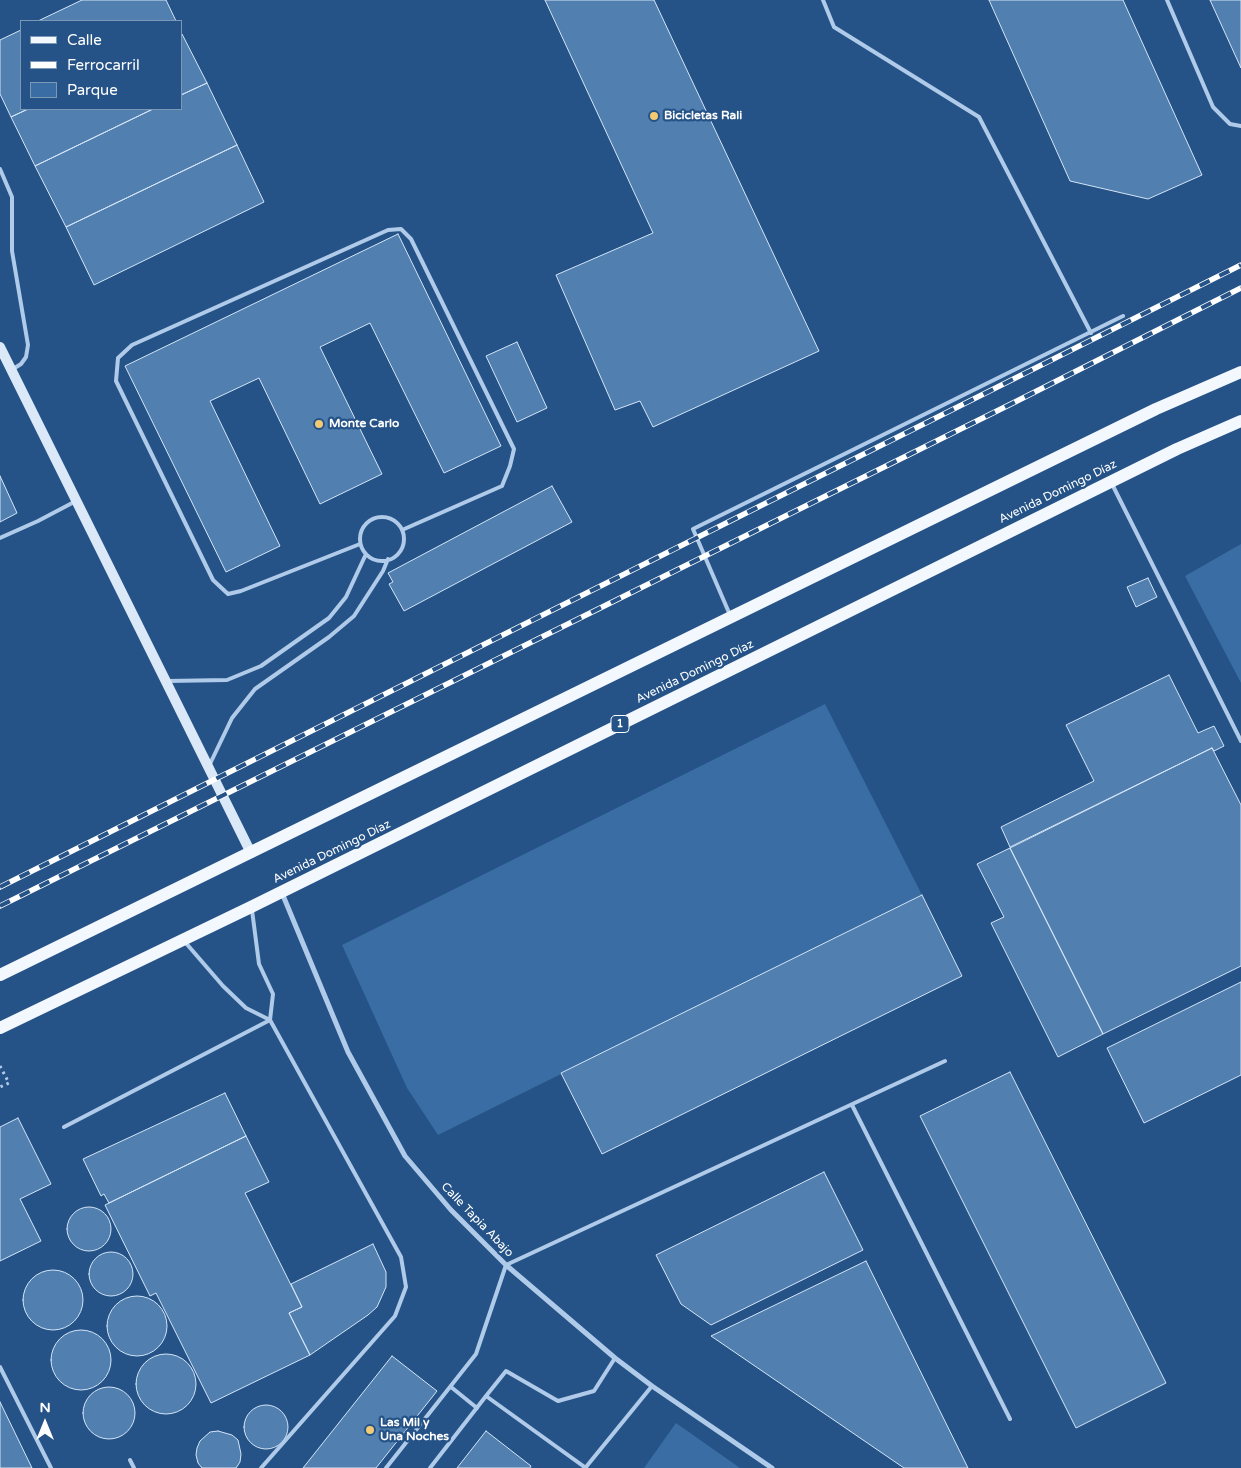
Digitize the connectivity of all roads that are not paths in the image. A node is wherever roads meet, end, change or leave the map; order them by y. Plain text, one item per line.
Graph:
1 (823, 0) edge
2 (1167, 0) edge
3 (1241, 126) edge
4 (0, 169) edge
5 (1124, 316) dead end
6 (1091, 333) junction
7 (0, 347) edge
8 (11, 369) junction
9 (1241, 372) edge
10 (1241, 421) edge
11 (1110, 482) junction
12 (76, 501) junction
13 (402, 530) junction
14 (0, 538) edge
15 (360, 544) junction
16 (366, 554) junction
17 (388, 559) junction
18 (731, 618) junction
19 (167, 681) junction
20 (1241, 741) edge
21 (208, 768) junction
22 (251, 853) junction
23 (281, 893) junction
24 (251, 907) junction
25 (183, 940) junction
26 (0, 975) edge
27 (270, 1020) junction
28 (0, 1028) edge
29 (945, 1061) dead end
30 (852, 1105) junction
31 (64, 1127) dead end
32 (506, 1265) junction
33 (614, 1358) junction
34 (0, 1368) edge
35 (652, 1386) junction
36 (451, 1387) junction
37 (486, 1396) junction
38 (477, 1408) junction
39 (1010, 1419) dead end
40 (130, 1460) dead end
41 (51, 1468) edge
42 (134, 1468) edge
43 (261, 1468) edge
44 (386, 1468) edge
45 (430, 1468) edge
46 (586, 1468) edge
47 (772, 1468) edge

1 - 6 lane
2 - 3 lane
4 - 8 lane
5 - 6 lane
6 - 18 lane
7 - 8 street
8 - 12 street
9 - 18 main road
10 - 11 main road, Avenida Domingo Díaz / 1
11 - 20 lane
11 - 23 main road, Avenida Domingo Díaz / 1
12 - 14 lane
12 - 19 street
13 - 15 lane
13 - 15 lane
13 - 17 lane
15 - 16 lane
16 - 17 lane
16 - 19 lane
17 - 21 lane
18 - 22 main road
19 - 21 street
21 - 22 street
22 - 26 main road
23 - 24 main road, Avenida Domingo Díaz / 1
23 - 32 street, Calle Tapia Abajo
24 - 25 main road, Avenida Domingo Díaz / 1
24 - 27 lane
25 - 27 lane
25 - 28 main road, Avenida Domingo Díaz / 1
27 - 31 lane
27 - 43 lane
29 - 30 lane
30 - 32 lane
30 - 39 lane
32 - 33 street, Calle Tapia Abajo
32 - 36 lane
33 - 35 street, Calle Tapia Abajo
33 - 37 lane
34 - 41 lane
35 - 46 lane
35 - 47 street, Calle Tapia Abajo
36 - 38 lane
36 - 44 lane
37 - 38 lane
37 - 46 lane
38 - 45 lane
40 - 42 lane

